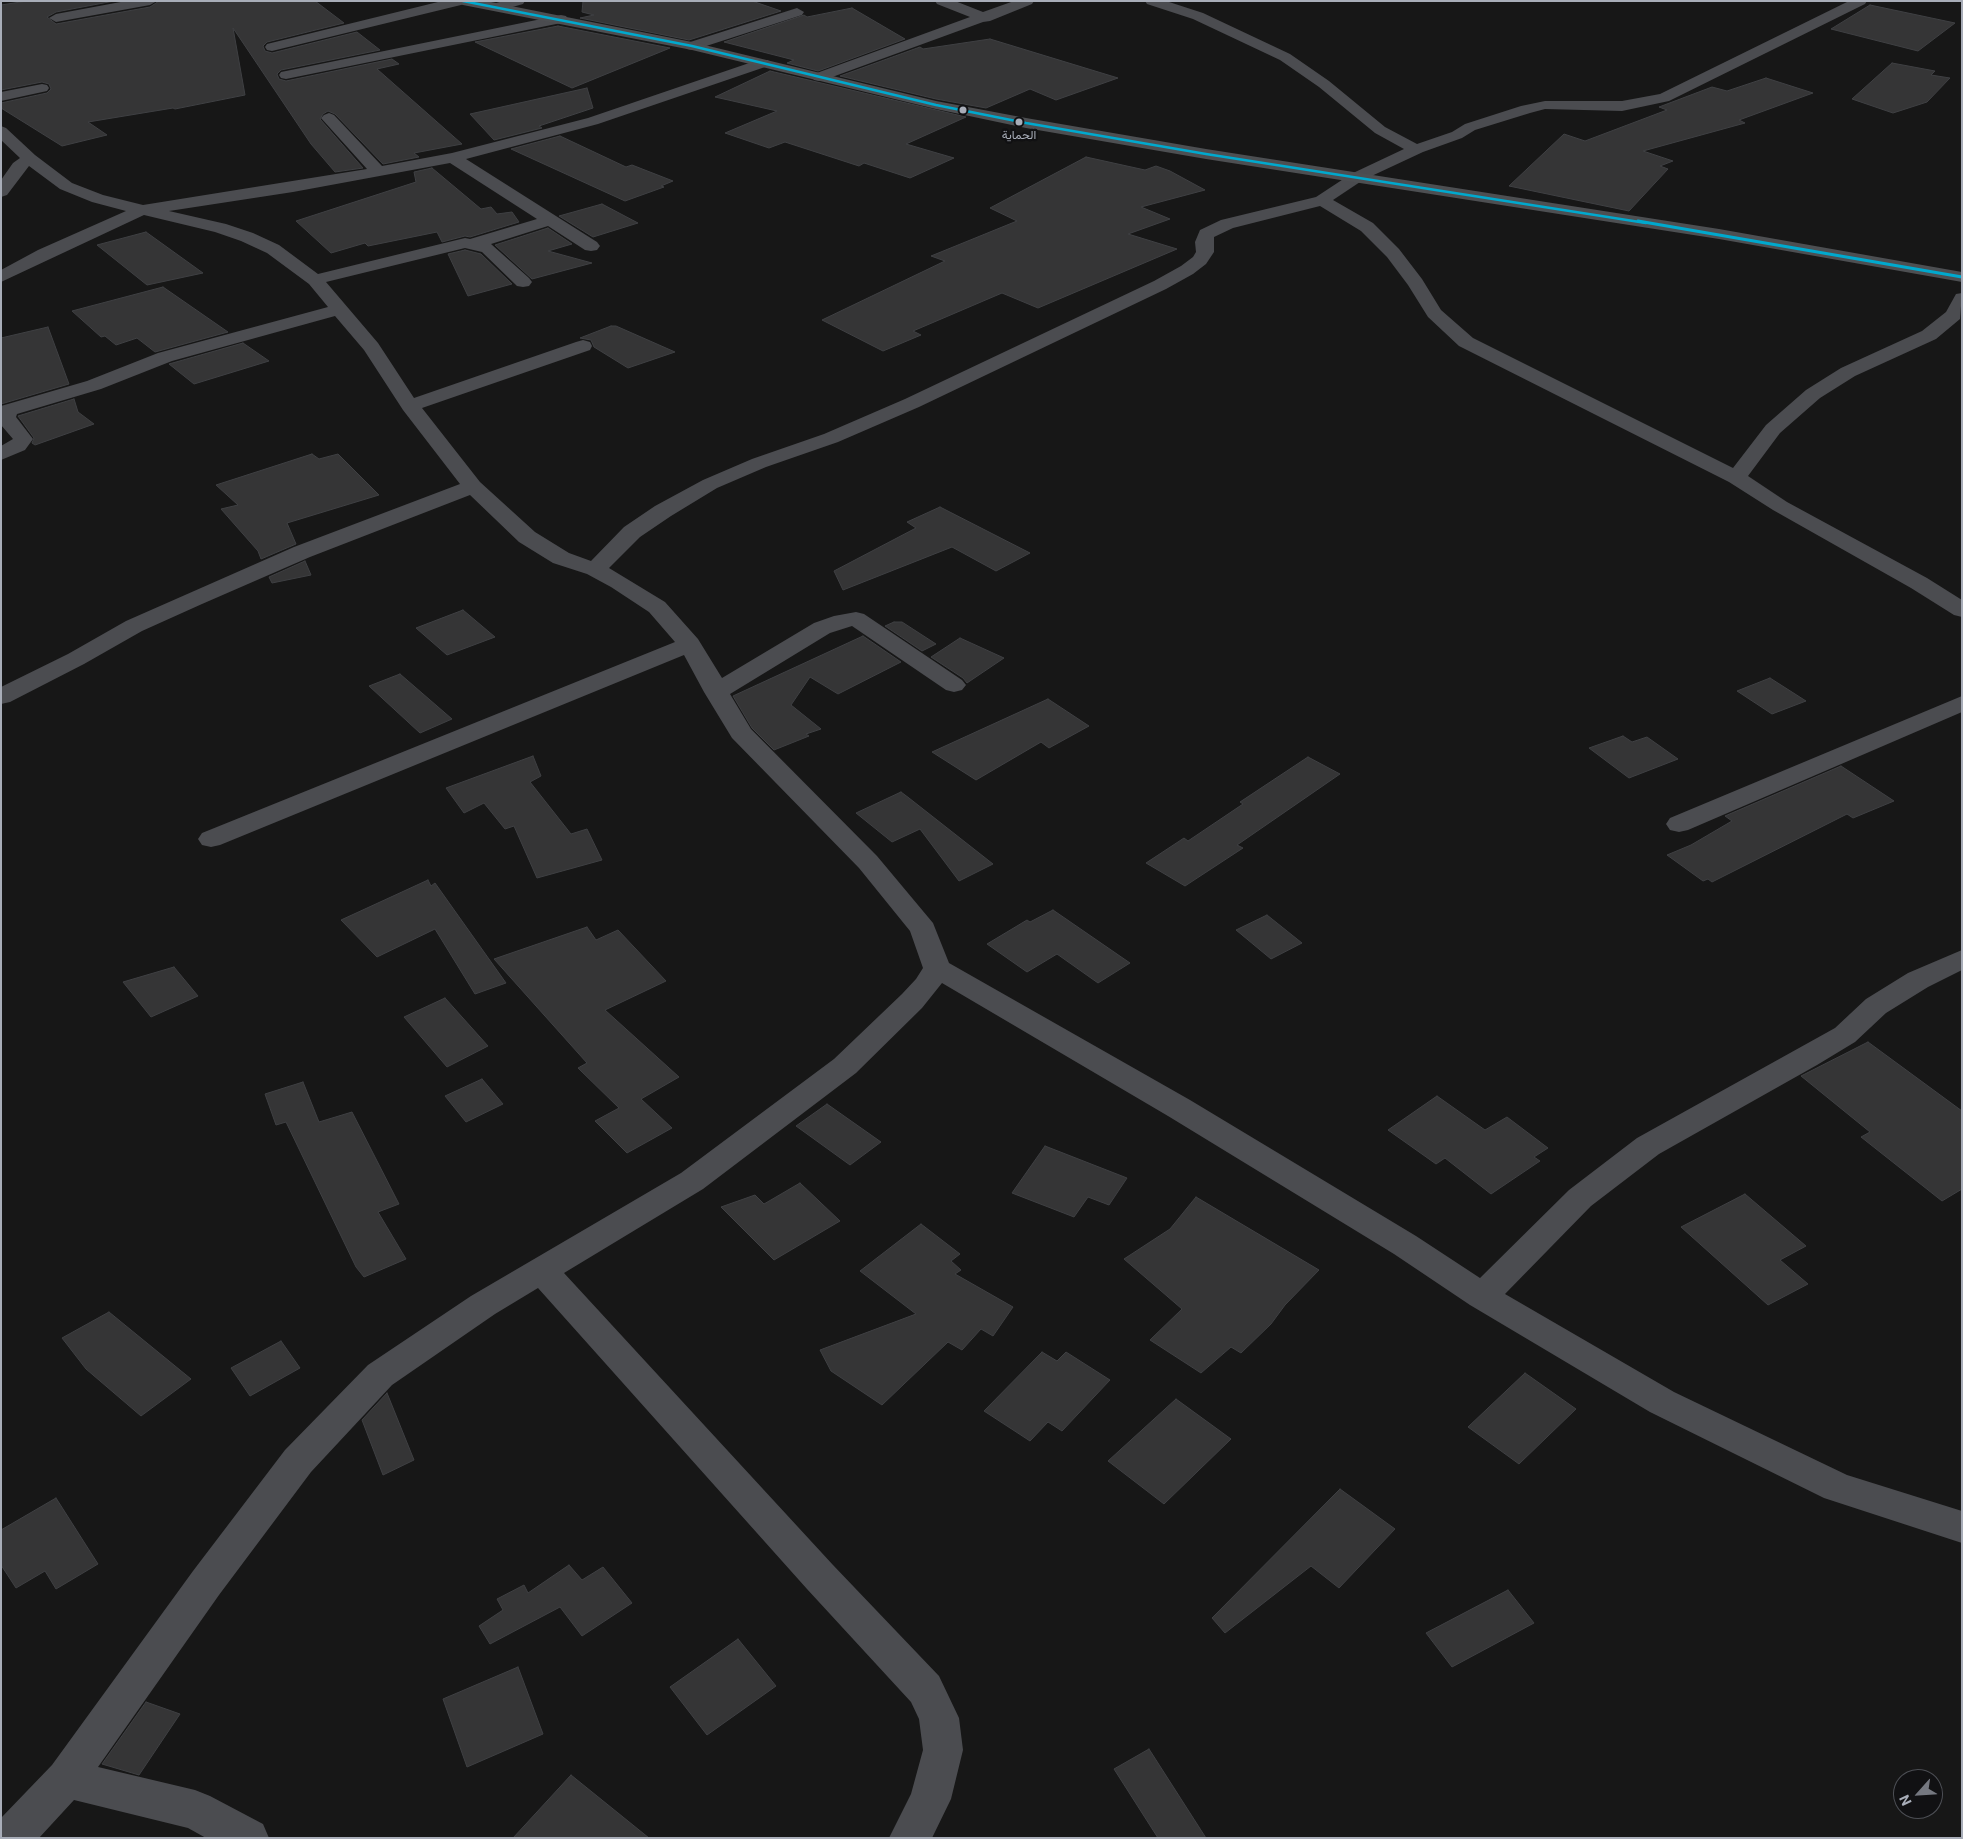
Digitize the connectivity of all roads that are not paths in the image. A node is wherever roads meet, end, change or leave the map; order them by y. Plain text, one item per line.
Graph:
1 (150, 1) edge
2 (462, 1) edge
3 (518, 1) edge
4 (942, 1) edge
5 (1027, 1) edge
6 (1152, 1) edge
7 (1826, 1) edge
8 (1855, 4) edge
9 (498, 7) junction
10 (797, 12) dead end
11 (56, 18) dead end
12 (985, 18) junction
13 (561, 19) junction
14 (692, 46) junction
15 (272, 47) dead end
16 (763, 63) junction
17 (286, 75) dead end
18 (820, 77) junction
19 (42, 88) dead end
20 (1, 96) edge
21 (329, 118) dead end
22 (1, 131) edge
23 (1417, 149) junction
24 (29, 158) junction
25 (453, 158) junction
26 (378, 171) junction
27 (1357, 178) junction
28 (1, 192) edge
29 (1322, 200) junction
30 (140, 210) junction
31 (550, 220) junction
32 (472, 244) junction
33 (591, 246) dead end
34 (1, 277) edge
35 (1962, 277) edge
36 (315, 280) junction
37 (523, 282) dead end
38 (1962, 298) edge
39 (339, 309) junction
40 (583, 346) dead end
41 (410, 406) junction
42 (1, 454) edge
43 (1736, 478) junction
44 (474, 486) junction
45 (595, 569) junction
46 (1962, 610) edge
47 (690, 644) junction
48 (954, 684) dead end
49 (716, 692) junction
50 (1, 697) edge
51 (1962, 703) edge
52 (1679, 824) dead end
53 (211, 839) dead end
54 (1962, 959) edge
55 (937, 968) junction
56 (542, 1271) junction
57 (1482, 1296) junction
58 (1962, 1527) edge
59 (66, 1779) junction
60 (10, 1838) edge
61 (248, 1838) edge
62 (910, 1838) edge

1 - 11 street
2 - 9 main road
2 - 15 street
3 - 9 street
4 - 12 street
5 - 12 street
6 - 23 street
7 - 8 street
8 - 23 street
9 - 13 main road
10 - 14 street
12 - 18 street
13 - 14 main road
13 - 17 street
14 - 16 main road
16 - 18 main road
16 - 25 street
18 - 27 main road
19 - 20 street
21 - 26 street
22 - 24 street
23 - 27 street
24 - 28 street
24 - 30 street
25 - 26 street
25 - 31 street
26 - 30 street
27 - 29 street
27 - 35 main road
29 - 43 street
29 - 45 street
30 - 34 street
30 - 36 street
31 - 32 street
31 - 33 street
32 - 36 street
32 - 37 street
36 - 39 street
38 - 43 street
39 - 41 street
39 - 42 street
40 - 41 street
41 - 44 street
43 - 46 street
44 - 45 street
44 - 50 street
45 - 47 street
47 - 49 street
47 - 53 street
48 - 49 street
49 - 55 street
51 - 52 street
54 - 57 street
55 - 56 street
55 - 57 street
56 - 59 street
56 - 62 street
57 - 58 street
59 - 60 street
59 - 61 street

